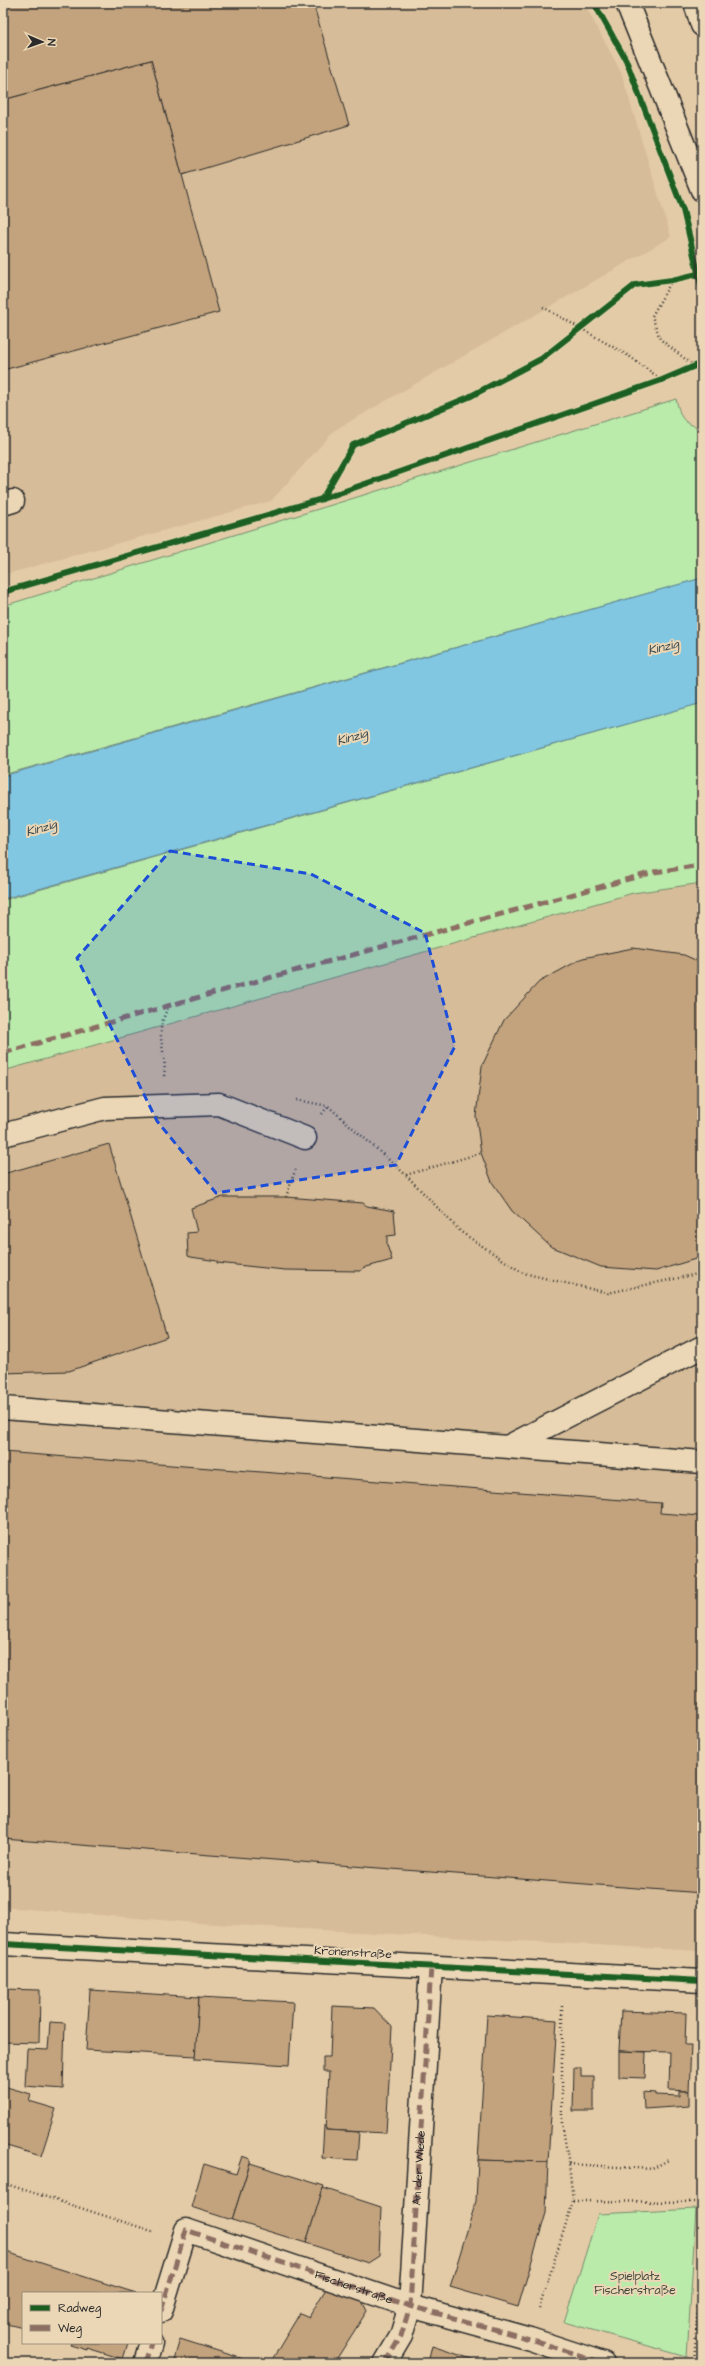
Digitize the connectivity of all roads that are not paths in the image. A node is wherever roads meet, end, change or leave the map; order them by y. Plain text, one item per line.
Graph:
1 (627, 3) edge
2 (695, 3) edge
3 (702, 25) edge
4 (702, 190) edge
5 (3, 1135) edge
6 (305, 1138) dead end
7 (702, 1347) edge
8 (3, 1408) edge
9 (509, 1446) junction
10 (702, 1462) edge
11 (3, 1944) edge
12 (431, 1967) junction
13 (702, 1981) edge
14 (410, 2306) junction
15 (162, 2308) edge
16 (151, 2344) edge
17 (145, 2363) edge
18 (385, 2363) edge
19 (603, 2363) edge

1 - 4 street
2 - 3 street
5 - 6 street
7 - 9 street
8 - 9 street
9 - 10 street
11 - 12 street, Kronenstraße
12 - 13 street, Kronenstraße
12 - 14 street, An der Wiede
14 - 15 street, Fischerstraße
14 - 18 street, An der Wiede
14 - 19 street, Fischerstraße
16 - 17 street

